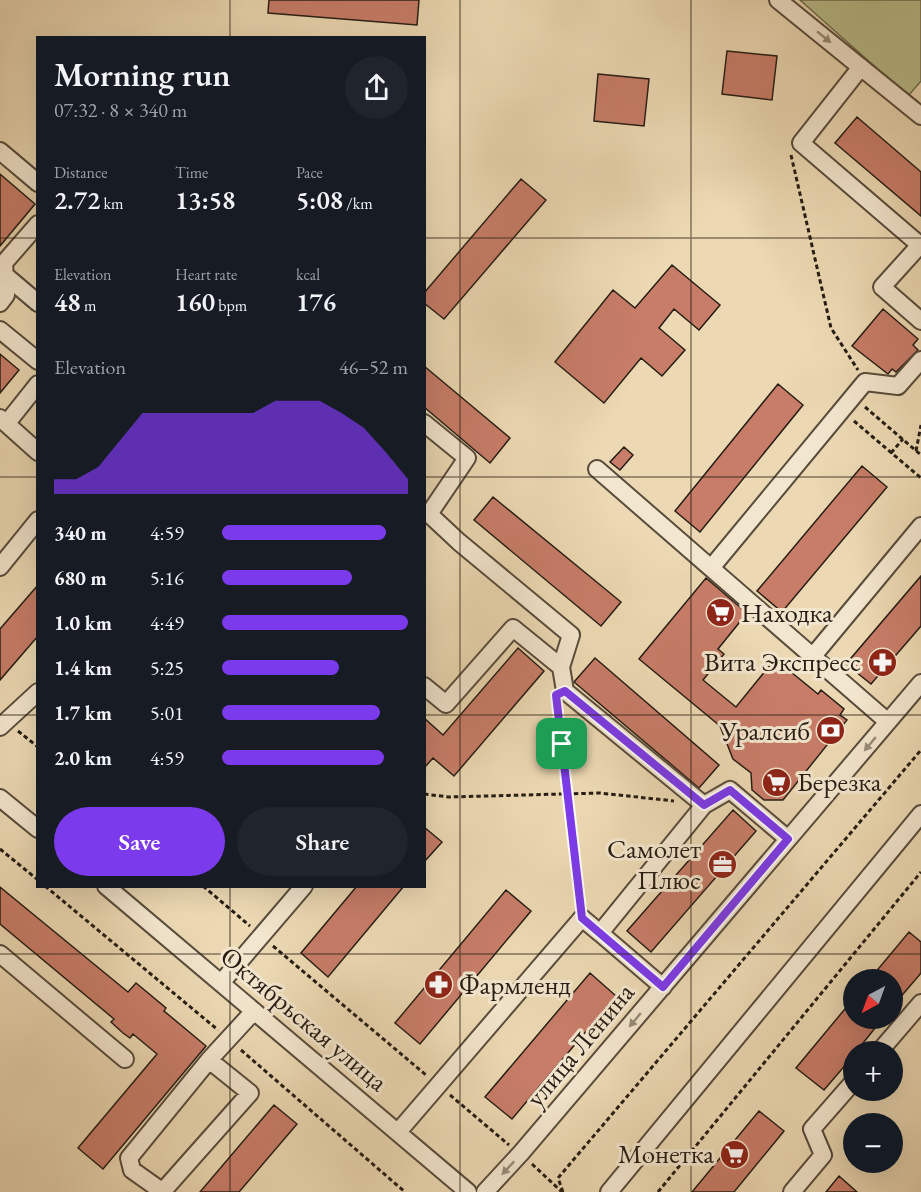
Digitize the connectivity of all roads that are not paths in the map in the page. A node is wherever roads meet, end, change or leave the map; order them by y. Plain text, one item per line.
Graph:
1 (778, 0) edge
2 (861, 67) junction
3 (921, 116) edge
4 (0, 151) edge
5 (36, 181) edge
6 (36, 226) edge
7 (920, 245) edge
8 (6, 276) junction
9 (36, 301) edge
10 (0, 303) edge
11 (921, 321) edge
12 (0, 330) edge
13 (36, 359) edge
14 (921, 360) edge
15 (36, 386) edge
16 (4, 420) edge
17 (426, 425) edge
18 (36, 451) edge
19 (597, 469) dead end
20 (36, 522) edge
21 (921, 526) edge
22 (0, 567) edge
23 (711, 568) junction
24 (813, 656) junction
25 (561, 667) junction
26 (921, 682) edge
27 (426, 688) edge
28 (36, 694) edge
29 (888, 722) junction
30 (0, 727) edge
31 (0, 798) edge
32 (704, 805) junction
33 (921, 814) edge
34 (36, 827) edge
35 (788, 839) junction
36 (302, 888) edge
37 (125, 892) edge
38 (600, 933) junction
39 (0, 954) edge
40 (221, 983) junction
41 (663, 987) junction
42 (921, 1004) edge
43 (254, 1011) junction
44 (889, 1041) edge
45 (125, 1059) dead end
46 (208, 1060) junction
47 (843, 1094) edge
48 (398, 1132) junction
49 (163, 1192) edge
50 (468, 1192) edge
51 (485, 1192) edge
52 (609, 1192) edge
53 (792, 1192) edge

1 -> 2 street
2 - 3 street
2 - 7 street
4 - 5 street
6 - 8 street
7 - 11 street
8 - 9 street
8 - 10 street
12 - 13 street
14 - 23 street
15 - 16 street
16 - 18 street
17 - 25 street
19 - 23 street
20 - 22 street
21 - 24 street
23 - 24 street
24 - 29 street
25 - 27 street
25 - 32 street
26 - 29 street, улица Ленина
28 - 30 street
29 -> 35 street, улица Ленина
31 - 34 street
32 - 35 street
32 - 38 street
33 - 52 street
35 - 41 street, улица Ленина
36 - 40 street
37 - 40 street, Октябрьская улица
38 - 41 street
38 - 48 street
39 - 45 street
40 - 43 street, Октябрьская улица
41 -> 51 street, улица Ленина
42 - 44 street
43 - 46 street
43 - 48 street, Октябрьская улица
46 - 49 street
46 - 49 street
47 - 53 street
48 - 50 street, Октябрьская улица

